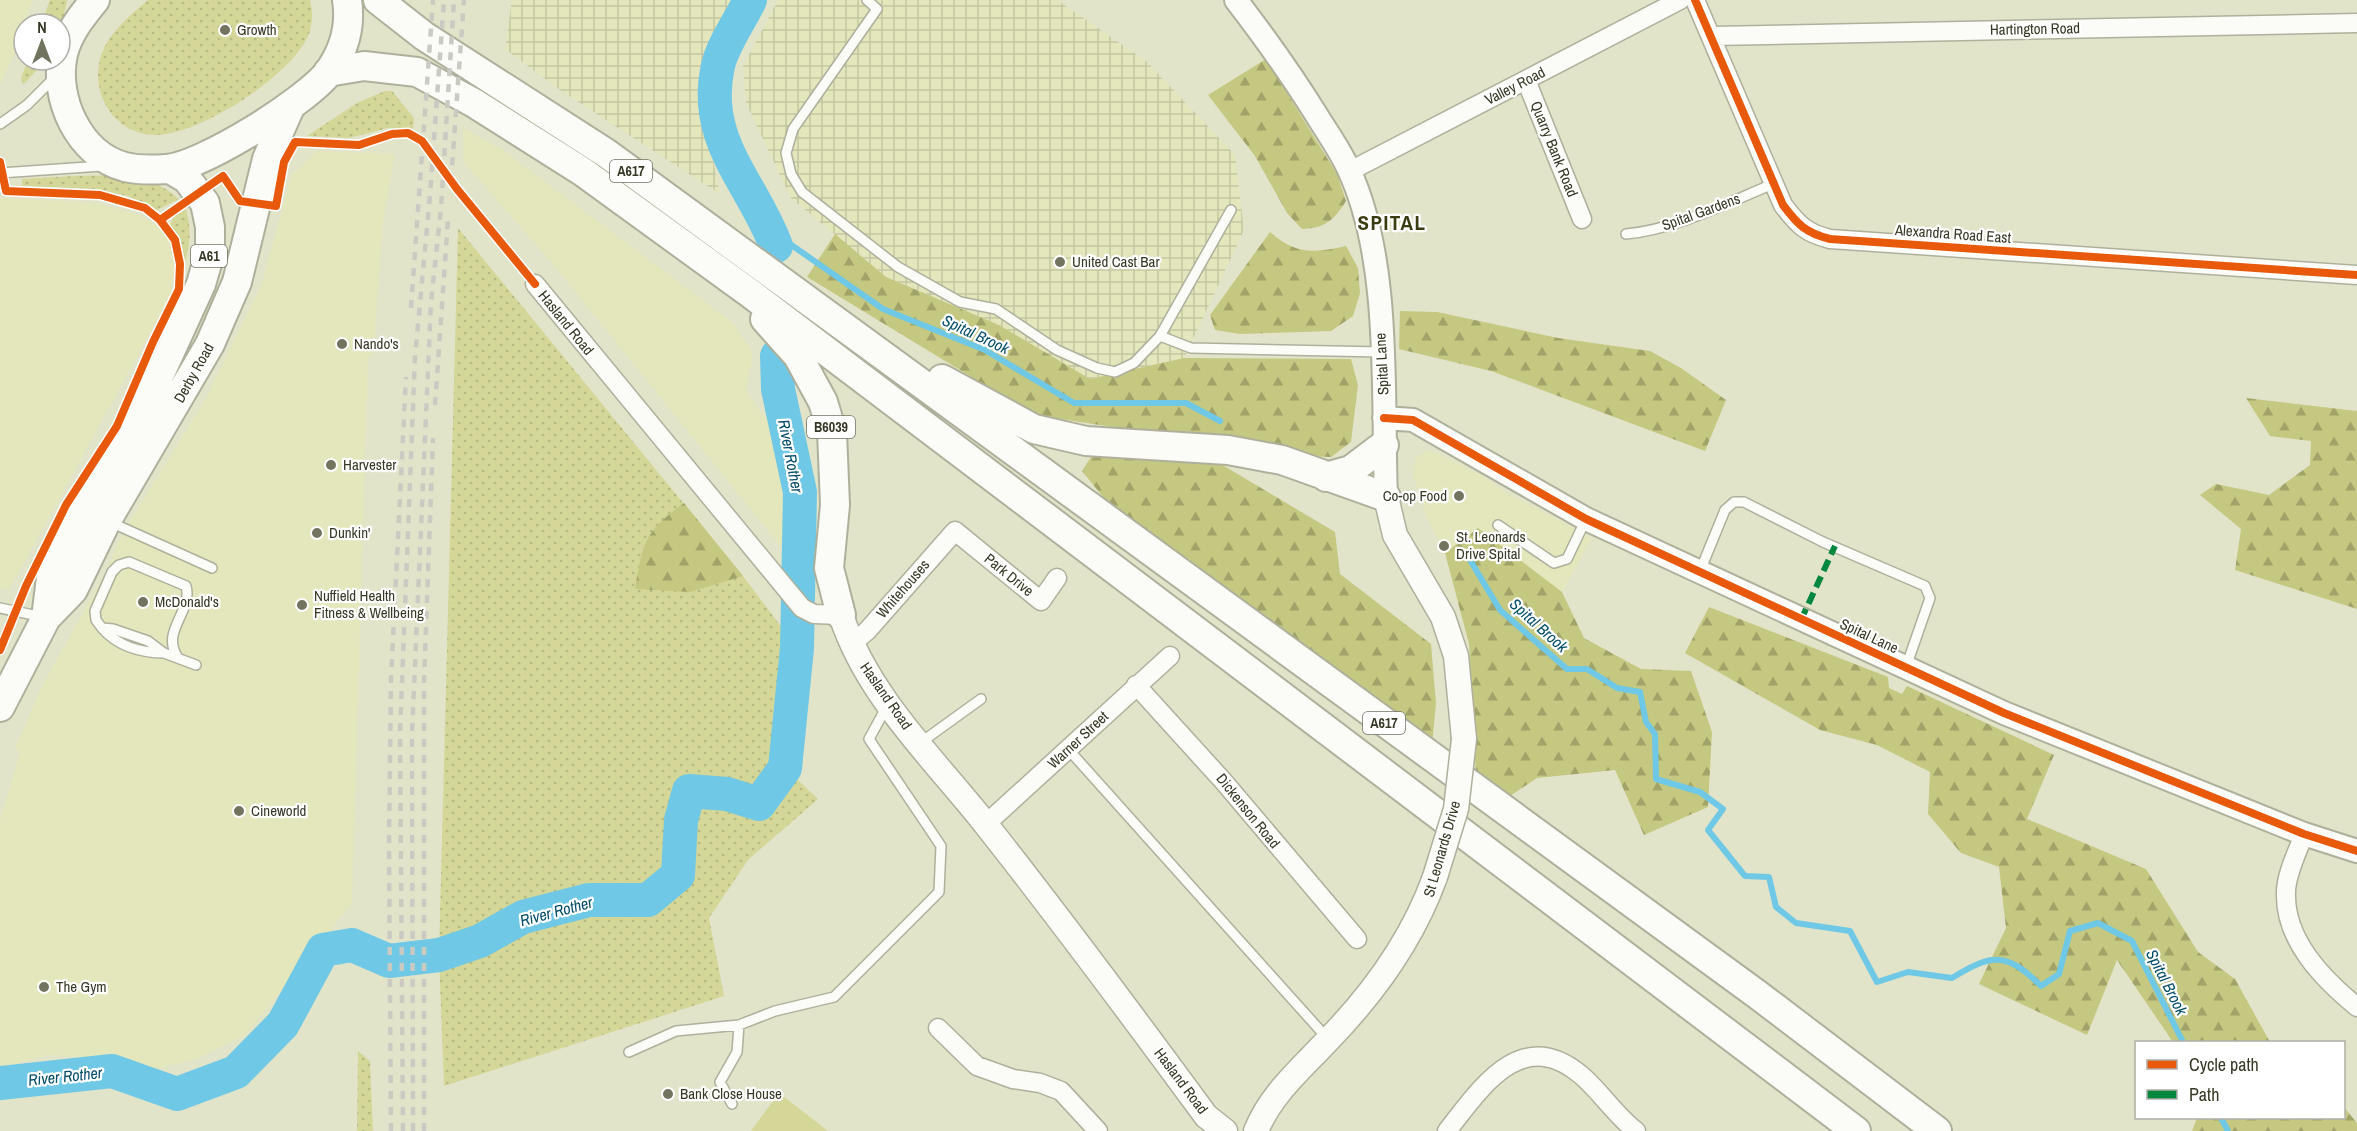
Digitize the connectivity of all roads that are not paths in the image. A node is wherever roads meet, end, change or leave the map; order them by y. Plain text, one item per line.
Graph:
1 (347, 0) edge
2 (378, 0) edge
3 (867, 0) edge
4 (1236, 0) edge
5 (1680, 0) edge
6 (1695, 0) edge
7 (87, 6) edge
8 (2357, 23) edge
9 (72, 32) edge
10 (1712, 36) junction
11 (59, 72) edge
12 (61, 72) edge
13 (328, 72) junction
14 (1526, 80) junction
15 (291, 105) junction
16 (0, 124) edge
17 (124, 166) junction
18 (170, 169) junction
19 (1350, 171) junction
20 (0, 173) edge
21 (1773, 184) junction
22 (1232, 210) dead end
23 (1582, 219) dead end
24 (1626, 234) dead end
25 (2357, 275) edge
26 (535, 284) dead end
27 (751, 294) junction
28 (830, 317) junction
29 (1160, 336) junction
30 (1382, 352) junction
31 (1384, 431) junction
32 (1326, 477) junction
33 (1386, 497) junction
34 (95, 515) junction
35 (1586, 519) junction
36 (1498, 525) dead end
37 (955, 531) joint
38 (212, 568) dead end
39 (1699, 573) junction
40 (1057, 578) dead end
41 (0, 608) edge
42 (828, 614) junction
43 (46, 618) junction
44 (850, 645) junction
45 (177, 656) junction
46 (1170, 656) dead end
47 (196, 665) dead end
48 (1906, 668) junction
49 (1136, 685) junction
50 (981, 699) dead end
51 (888, 704) junction
52 (0, 707) edge
53 (920, 744) junction
54 (1068, 749) junction
55 (986, 824) junction
56 (2304, 834) junction
57 (2357, 851) edge
58 (1357, 939) dead end
59 (2357, 1007) edge
60 (739, 1025) junction
61 (938, 1028) dead end
62 (1328, 1040) junction
63 (629, 1052) dead end
64 (732, 1104) dead end
65 (1098, 1131) edge
66 (1226, 1131) edge
67 (1256, 1131) edge
68 (1447, 1131) edge
69 (1636, 1131) edge
70 (1856, 1131) edge
71 (1937, 1131) edge

1 - 13 highway
2 - 28 highway, A617
3 - 29 lane
4 - 19 street, Spital Lane
5 - 14 street, Valley Road
6 - 10 street, Alexandra Road East
7 - 9 highway
8 - 10 street, Hartington Road
10 - 21 street, Alexandra Road East
11 - 16 lane
12 - 17 highway
13 - 15 highway
13 - 27 highway, A617
14 - 19 street, Valley Road
14 - 23 street, Quarry Bank Road
15 - 18 highway
15 - 34 highway, Derby Road / A61
17 - 18 highway
17 - 20 lane
18 - 34 highway, Derby Road / A61
19 - 30 street, Spital Lane
21 - 24 lane, Spital Gardens
21 - 25 street, Alexandra Road East
22 - 29 lane
26 - 42 street, Hasland Road
27 - 42 highway, B6039
27 - 70 highway, A617
28 - 32 highway
28 - 71 highway, A617
29 - 30 lane
30 - 31 street, Spital Lane
31 - 32 highway
31 - 33 street, St Leonards Drive
31 - 35 street, Spital Lane
32 - 33 highway
33 - 62 main road, St Leonards Drive, bridge
34 - 38 lane
34 - 43 highway, Derby Road / A61
35 - 36 lane
35 - 39 street, Spital Lane
37 - 40 street, Park Drive
37 - 44 street, Whitehouses
39 - 48 street, Spital Lane
39 - 48 lane
41 - 43 lane
42 - 44 main road, Hasland Road / B6039
43 - 52 highway, Derby Road / A61
44 - 51 main road, Hasland Road / B6039
45 - 45 lane
45 - 47 lane
46 - 49 street, Warner Street
48 - 56 street, Spital Lane
49 - 54 street, Warner Street
49 - 58 street, Dickenson Road
50 - 53 lane
51 - 53 main road, Hasland Road / B6039
51 - 60 lane
53 - 55 main road, Hasland Road / B6039
54 - 55 street, Warner Street
54 - 62 lane
55 - 66 main road, Hasland Road / B6039
56 - 57 street, Spital Lane
56 - 59 street
60 - 63 lane
60 - 64 lane
61 - 65 street
62 - 67 main road, St Leonards Drive
68 - 69 street

